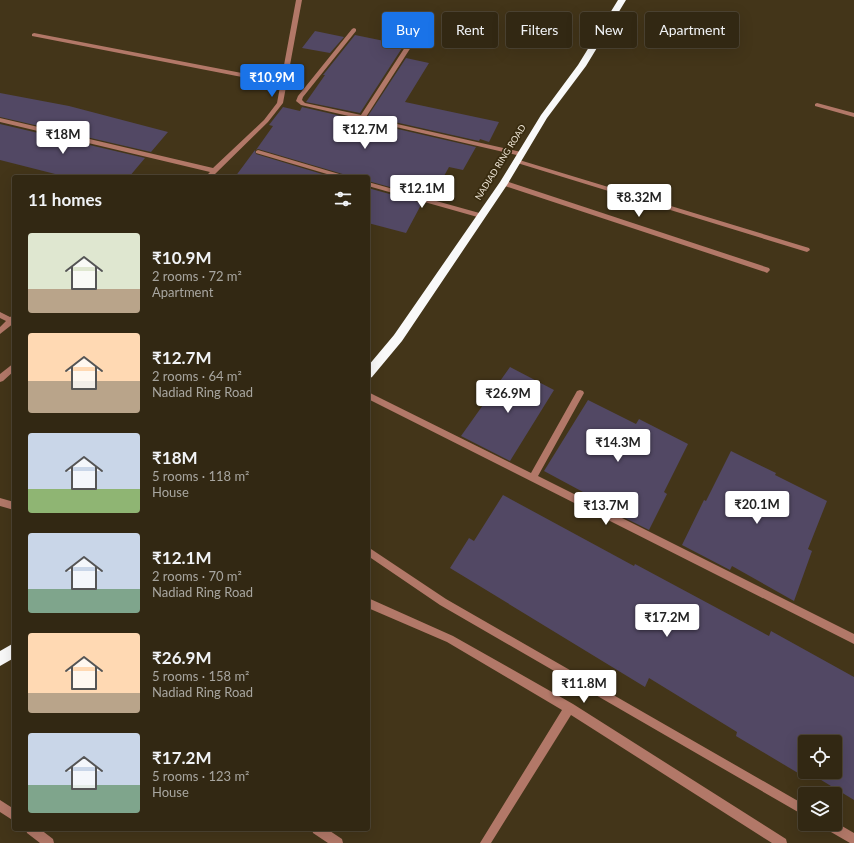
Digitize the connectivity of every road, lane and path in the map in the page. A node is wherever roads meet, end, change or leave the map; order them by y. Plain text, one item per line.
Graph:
1 (299, 0) edge
2 (622, 0) edge
3 (354, 30) dead end
4 (34, 35) dead end
5 (407, 48) edge
6 (284, 83) junction
7 (817, 105) dead end
8 (854, 115) edge
9 (362, 118) junction
10 (0, 120) edge
11 (258, 152) dead end
12 (518, 157) junction
13 (215, 171) junction
14 (210, 175) edge
15 (337, 175) edge
16 (504, 183) junction
17 (370, 185) edge
18 (481, 216) junction
19 (807, 250) dead end
20 (767, 270) dead end
21 (0, 316) edge
22 (12, 320) edge
23 (0, 331) edge
24 (12, 368) edge
25 (370, 372) edge
26 (0, 379) edge
27 (580, 393) dead end
28 (370, 396) edge
29 (533, 477) junction
30 (0, 502) edge
31 (12, 505) edge
32 (370, 552) edge
33 (370, 604) edge
34 (854, 639) edge
35 (12, 651) edge
36 (0, 659) edge
37 (569, 708) junction
38 (0, 805) edge
39 (798, 807) edge
40 (12, 814) edge
41 (34, 831) edge
42 (320, 831) edge
43 (840, 831) edge
44 (854, 839) edge
45 (49, 843) edge
46 (338, 843) edge
47 (485, 843) edge
48 (782, 843) edge

1 - 6 street
2 - 12 highway, NADIAD RING ROAD
3 - 9 street
4 - 6 street
5 - 9 street
6 - 13 street
7 - 8 street
9 - 12 street
10 - 13 street
11 - 15 street
12 - 16 highway, NADIAD RING ROAD
12 - 19 street
13 - 14 street
16 - 18 highway, NADIAD RING ROAD
16 - 20 street
17 - 18 street
18 - 25 highway, NADIAD RING ROAD
21 - 22 street
22 - 23 street
24 - 26 street
27 - 29 street
28 - 29 street
29 - 34 street
30 - 31 street
32 - 39 street
33 - 37 street
35 - 36 highway
37 - 47 street
37 - 48 street
38 - 40 street
41 - 45 street
42 - 46 street
43 - 44 street

